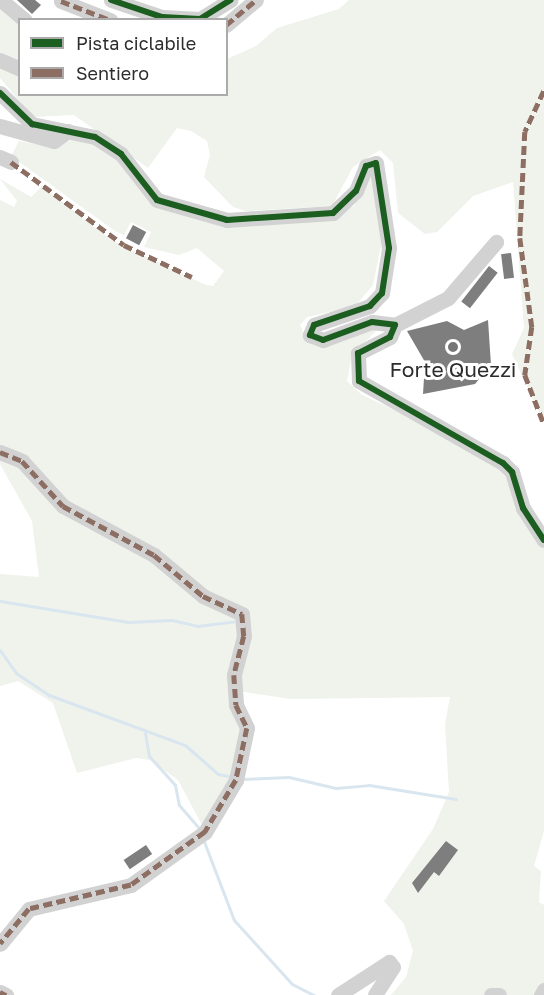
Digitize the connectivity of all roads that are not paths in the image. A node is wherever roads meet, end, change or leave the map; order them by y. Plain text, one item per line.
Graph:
1 (1, 0) edge
2 (111, 0) edge
3 (230, 0) edge
4 (256, 0) edge
5 (62, 1) edge
6 (23, 18) edge
7 (105, 18) edge
8 (181, 18) edge
9 (202, 18) edge
10 (228, 24) edge
11 (0, 60) edge
12 (18, 68) edge
13 (0, 93) edge
14 (0, 126) edge
15 (68, 131) junction
16 (496, 242) dead end
17 (395, 325) junction
18 (0, 452) edge
19 (544, 540) edge
20 (0, 944) edge
21 (544, 990) edge
22 (0, 992) edge
23 (6, 995) edge
24 (338, 995) edge
25 (375, 995) edge
26 (491, 995) edge
27 (499, 995) edge
28 (541, 995) edge

1 - 6 street
2 - 8 street
3 - 9 street
4 - 10 street
5 - 7 street
11 - 12 street
13 - 15 street
14 - 15 street
15 - 17 street
16 - 17 street
17 - 19 street
18 - 20 street
21 - 28 street
22 - 23 street
24 - 25 street
26 - 27 street

